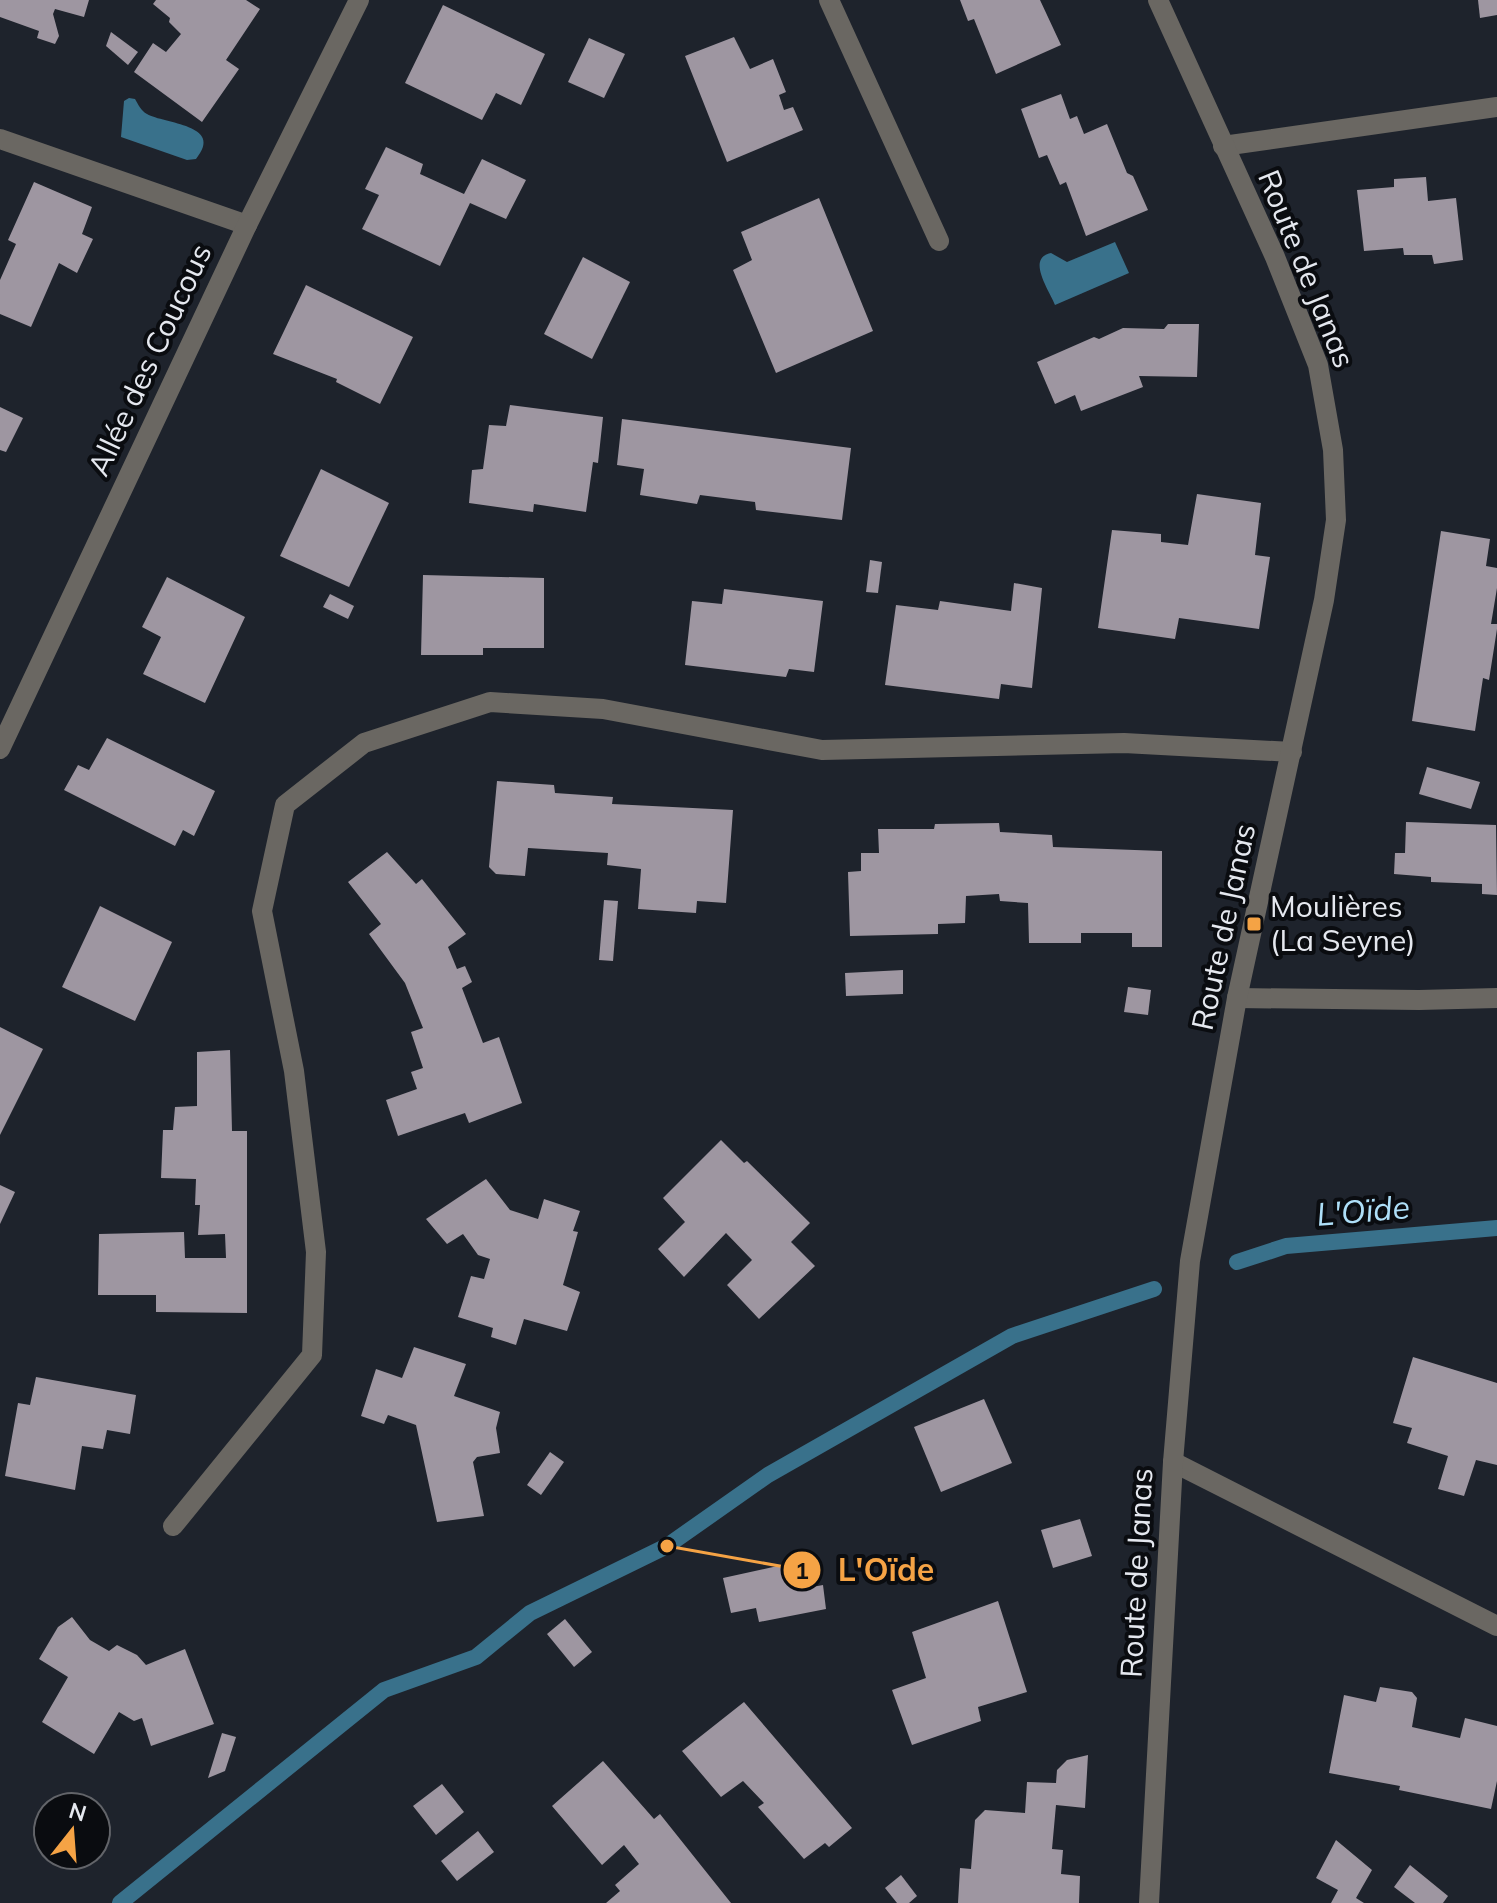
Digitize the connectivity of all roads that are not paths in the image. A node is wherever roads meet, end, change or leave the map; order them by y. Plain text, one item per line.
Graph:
1 (359, 0) edge
2 (829, 0) edge
3 (1158, 0) edge
4 (1497, 107) edge
5 (0, 139) edge
6 (1223, 146) junction
7 (247, 225) junction
8 (939, 241) dead end
9 (0, 749) edge
10 (1292, 752) junction
11 (1237, 998) junction
12 (1497, 998) edge
13 (1173, 1462) junction
14 (173, 1526) dead end
15 (1497, 1626) edge
16 (1149, 1903) edge

1 - 7 street, Allée des Coucous
2 - 8 street
3 - 6 street, Route de Janas
4 - 6 street
5 - 7 street
6 - 10 street, Route de Janas
7 - 9 street, Allée des Coucous
10 - 11 street, Route de Janas
10 - 14 street
11 - 12 street
11 - 13 street, Route de Janas
13 - 15 street
13 - 16 street, Route de Janas

